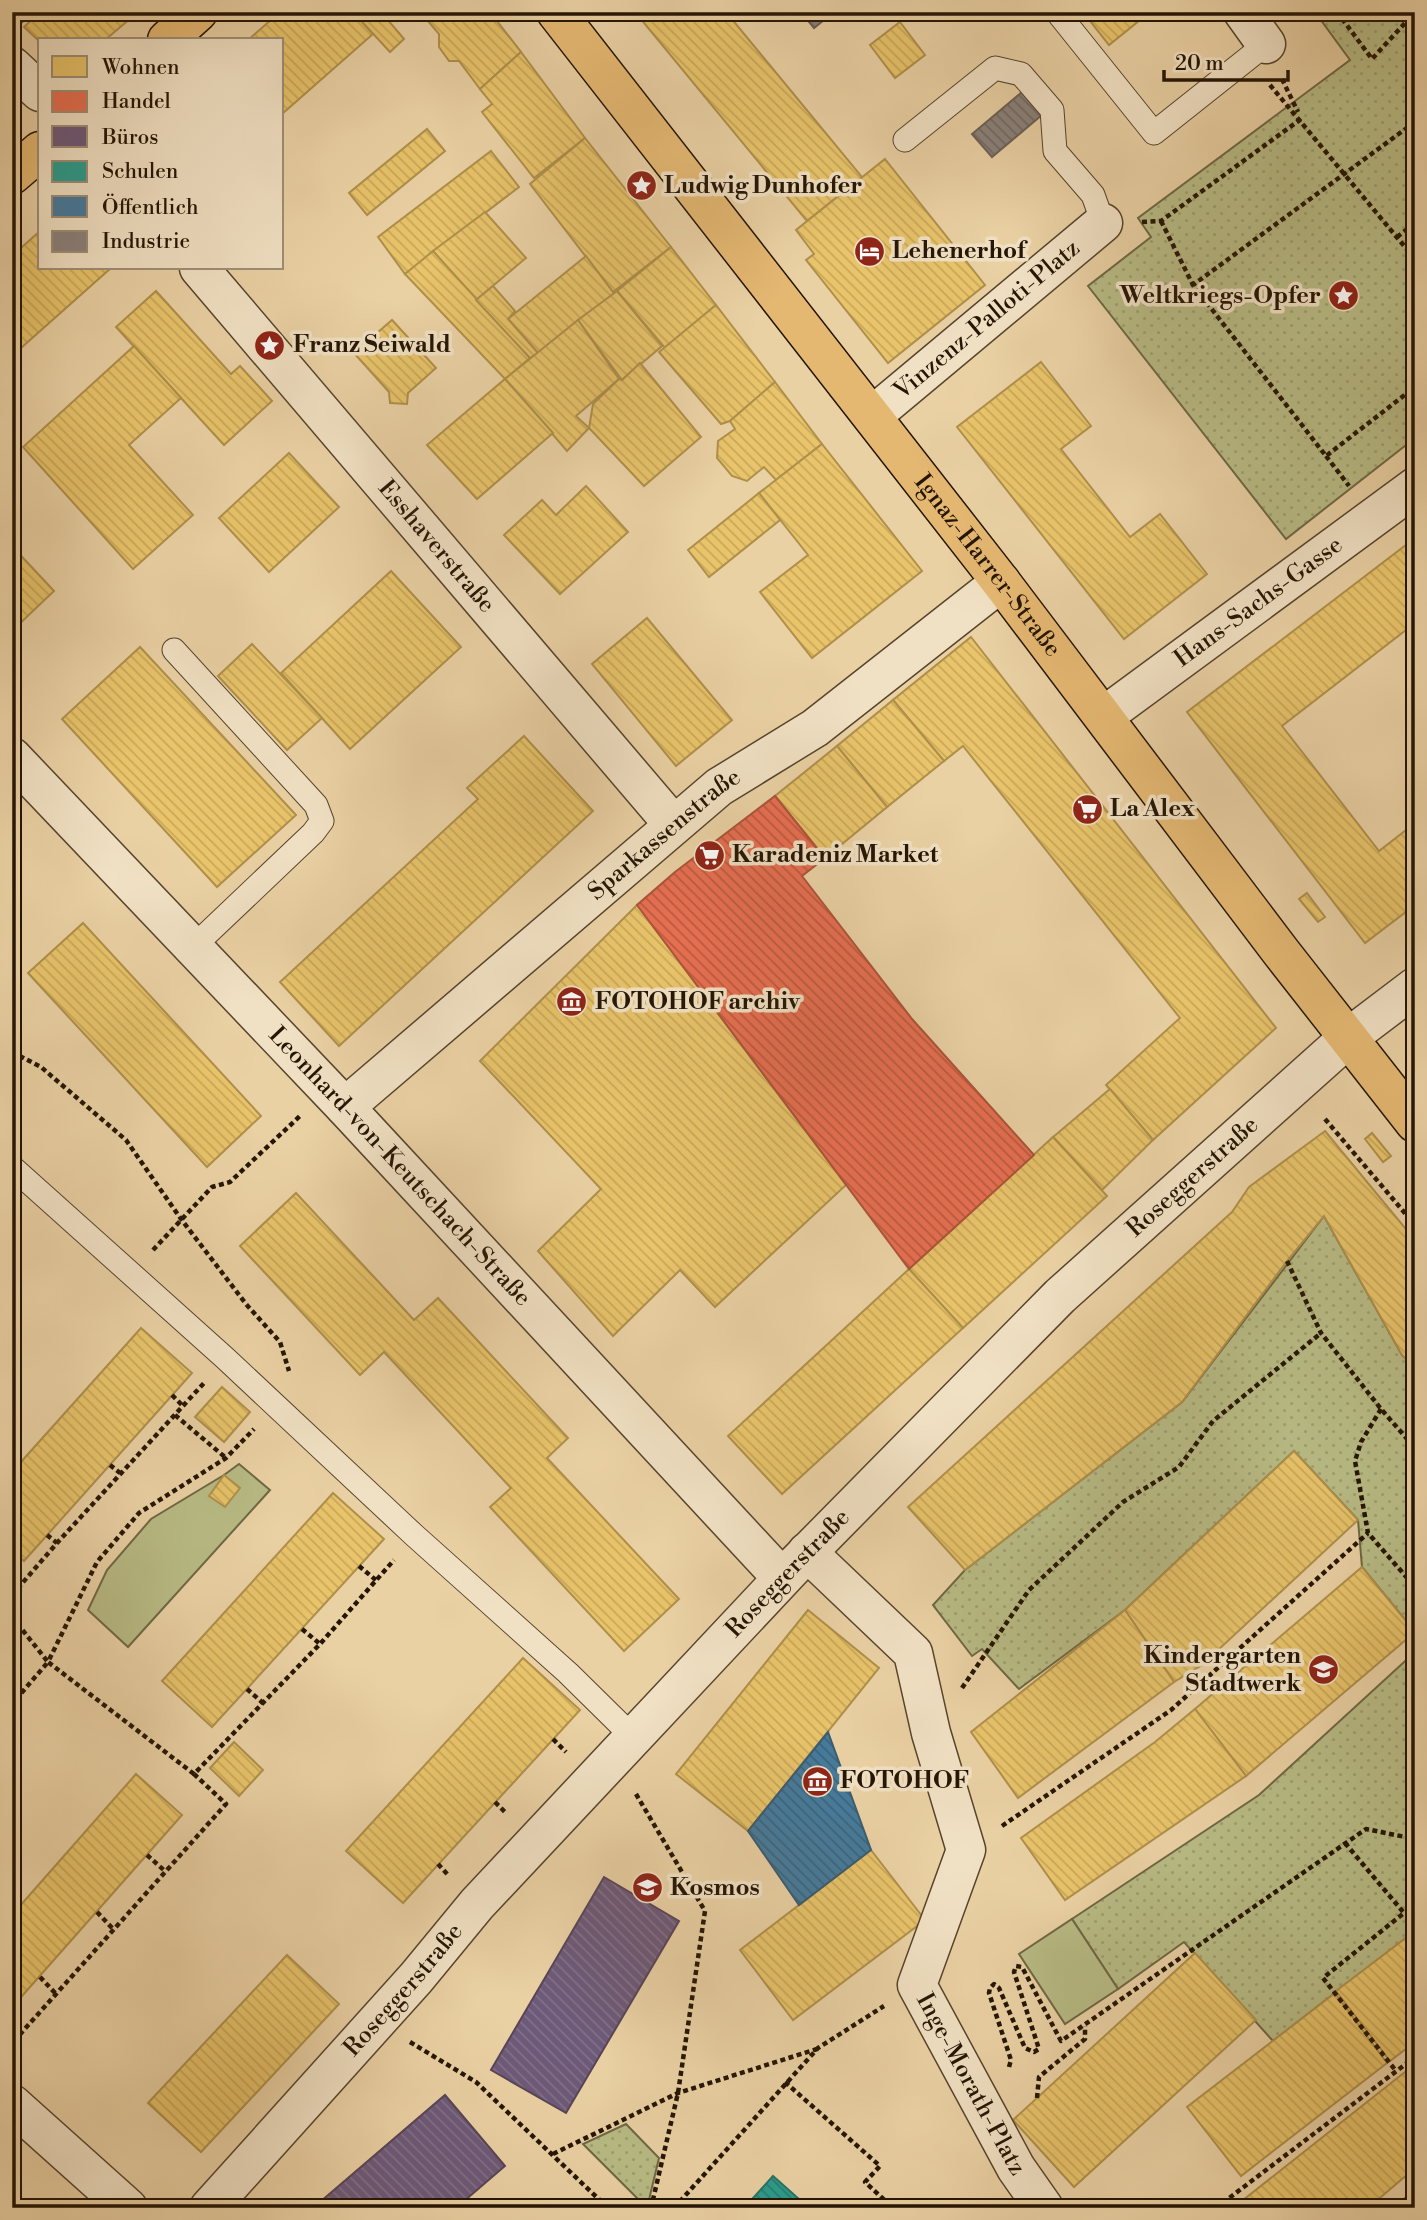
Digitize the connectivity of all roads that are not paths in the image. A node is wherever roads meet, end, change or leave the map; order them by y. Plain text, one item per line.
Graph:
1 (16, 12) edge
2 (198, 12) edge
3 (556, 12) edge
4 (1057, 12) edge
5 (1242, 12) edge
6 (12, 16) edge
7 (169, 38) edge
8 (1257, 52) joint
9 (12, 66) edge
10 (38, 90) edge
11 (905, 140) dead end
12 (38, 153) edge
13 (12, 174) edge
14 (1103, 223) joint
15 (201, 270) edge
16 (872, 416) junction
17 (1415, 487) edge
18 (1001, 582) junction
19 (174, 650) dead end
20 (1104, 716) junction
21 (16, 767) edge
22 (673, 824) junction
23 (193, 947) junction
24 (1415, 987) edge
25 (1349, 1037) junction
26 (345, 1107) junction
27 (1415, 1124) edge
28 (12, 1167) edge
29 (795, 1565) junction
30 (633, 1737) junction
31 (12, 2104) edge
32 (128, 2208) edge
33 (209, 2208) edge
34 (1044, 2208) edge

1 - 6 lane
2 - 7 main road
3 - 16 main road, Ignaz-Harrer-Straße
4 - 8 lane
5 - 8 street
9 - 10 street
11 - 14 lane
12 - 13 main road
14 - 16 street, Vinzenz-Palloti-Platz
15 - 22 street, Esshaverstraße
16 - 18 main road, Ignaz-Harrer-Straße
17 - 20 street, Hans-Sachs-Gasse
18 - 20 main road, Ignaz-Harrer-Straße
18 - 22 street, Sparkassenstraße
19 - 23 lane
20 - 25 main road, Ignaz-Harrer-Straße
21 - 23 street, Leonhard-von-Keutschach-Straße
22 - 26 street, Sparkassenstraße
23 - 26 street, Leonhard-von-Keutschach-Straße
24 - 25 street, Roseggerstraße
25 - 27 main road, Ignaz-Harrer-Straße
25 - 29 street, Roseggerstraße
26 - 29 street, Leonhard-von-Keutschach-Straße
28 - 30 lane
29 - 30 street, Roseggerstraße
29 - 34 street, Inge-Morath-Platz
30 - 33 street, Roseggerstraße
31 - 32 street

